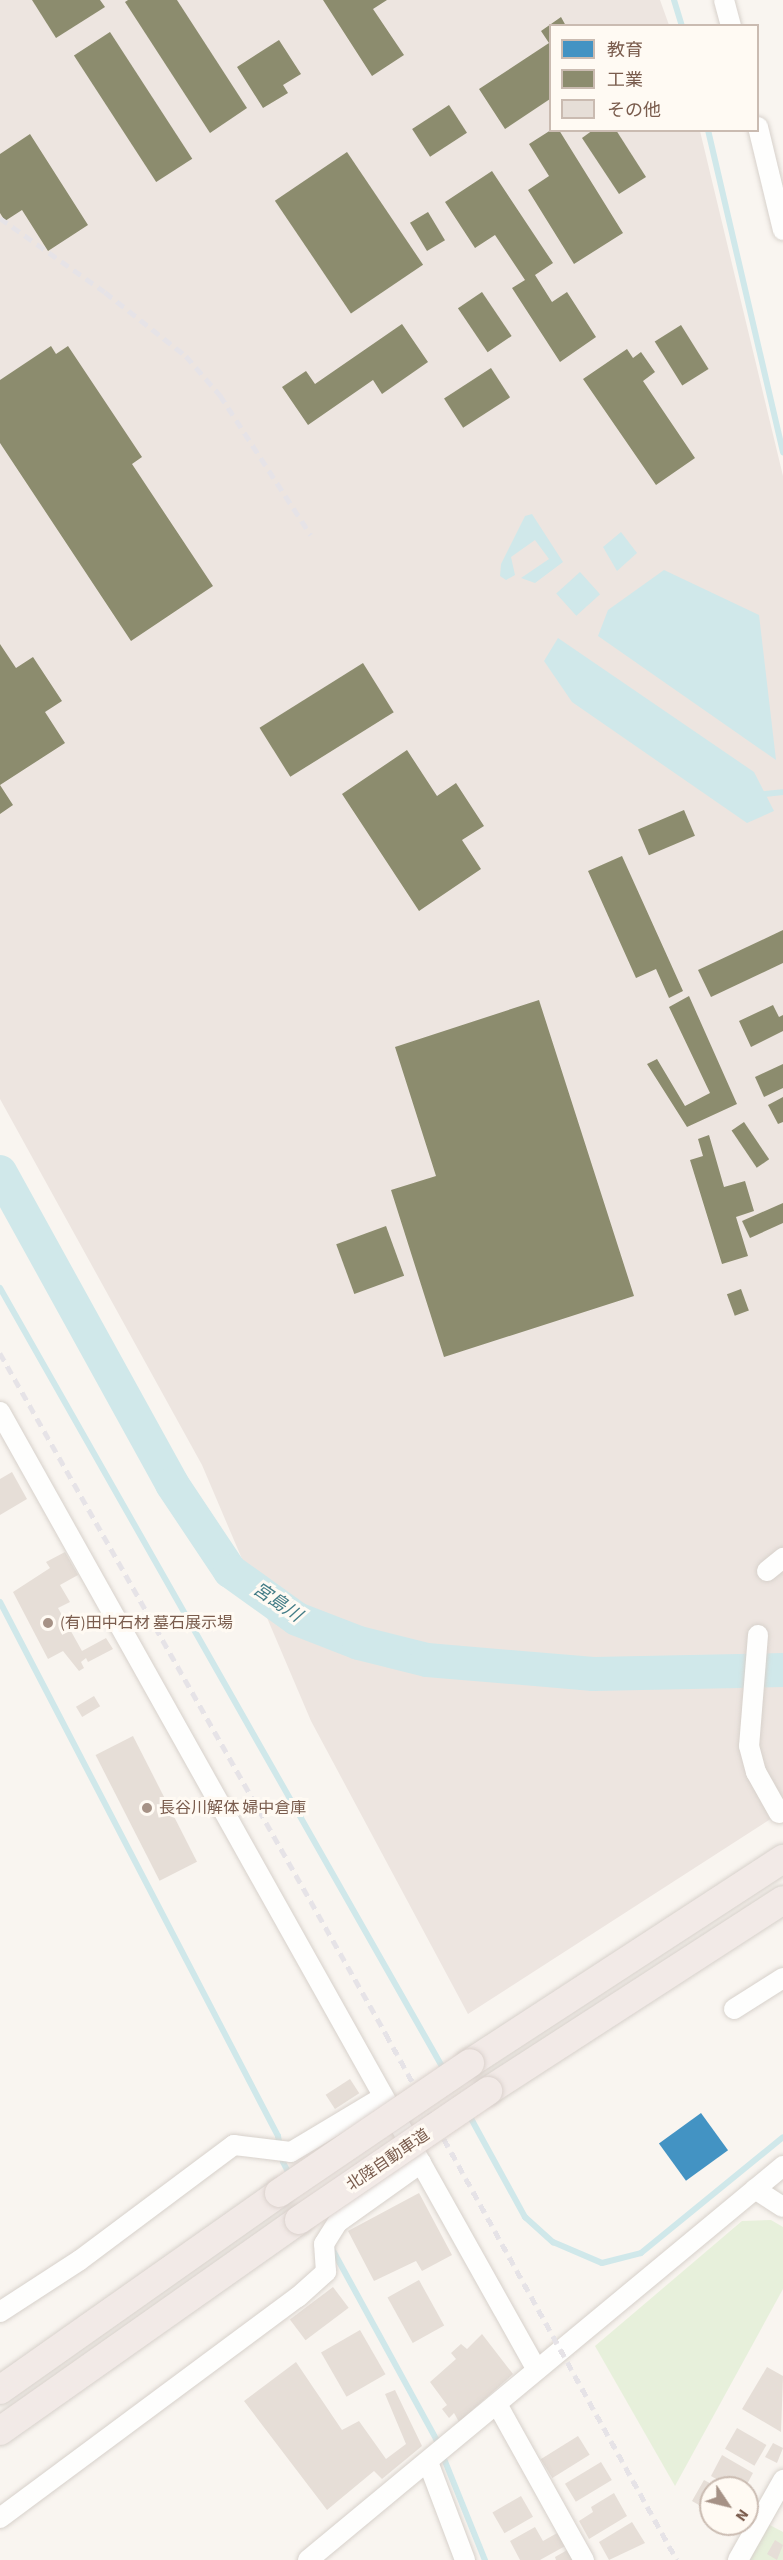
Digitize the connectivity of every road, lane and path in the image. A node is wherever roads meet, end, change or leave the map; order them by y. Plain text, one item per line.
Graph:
1 (724, 0) edge
2 (730, 24) edge
3 (759, 131) edge
4 (783, 230) edge
5 (0, 1412) edge
6 (783, 1558) edge
7 (767, 1571) dead end
8 (758, 1635) dead end
9 (779, 1813) dead end
10 (783, 1859) edge
11 (783, 1900) edge
12 (783, 1978) edge
13 (735, 2009) dead end
14 (383, 2097) junction
15 (421, 2163) junction
16 (783, 2166) edge
17 (755, 2190) junction
18 (783, 2207) edge
19 (0, 2312) edge
20 (537, 2370) junction
21 (0, 2390) edge
22 (497, 2404) junction
23 (0, 2431) edge
24 (428, 2462) junction
25 (783, 2480) edge
26 (0, 2518) edge
27 (308, 2560) edge
28 (465, 2560) edge
29 (584, 2560) edge
30 (738, 2560) edge

1 - 2 street
3 - 4 street
5 - 14 street
6 - 7 street
8 - 9 street
10 - 21 highway, 北陸自動車道, bridge
11 - 23 highway, 北陸自動車道, bridge
12 - 13 street
14 - 15 street
14 - 19 street
15 - 20 street
15 - 26 street
16 - 17 street
17 - 18 street
17 - 20 street
20 - 22 street
22 - 24 street
22 - 29 street
24 - 27 street
24 - 28 street
25 - 30 street

